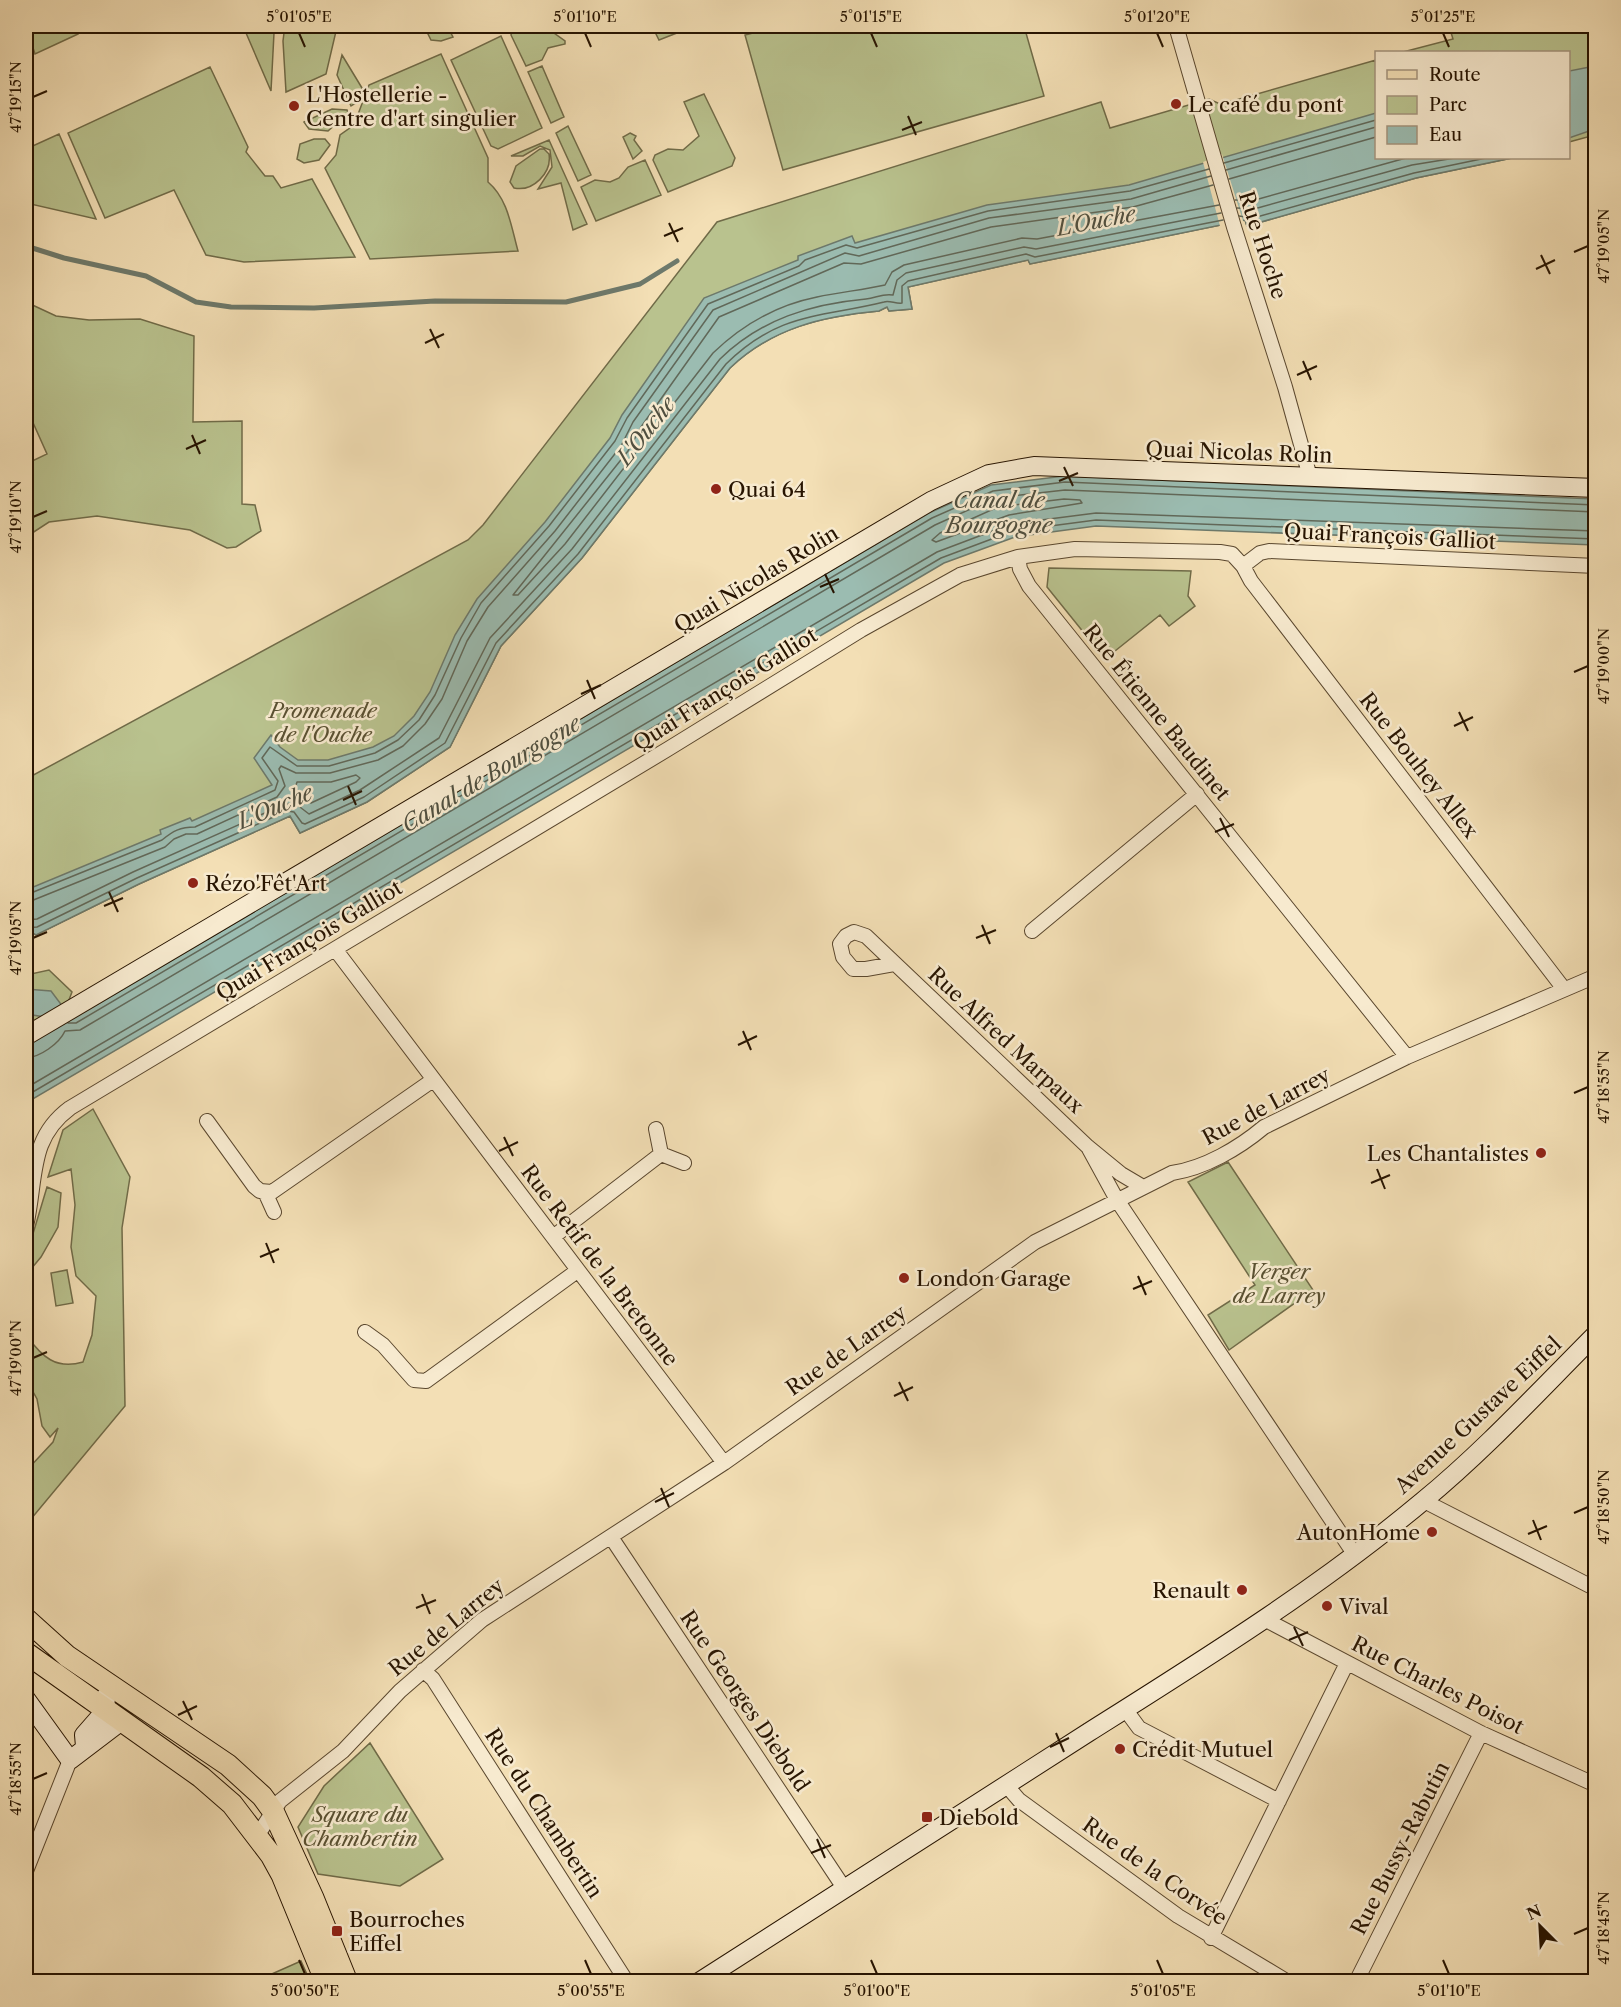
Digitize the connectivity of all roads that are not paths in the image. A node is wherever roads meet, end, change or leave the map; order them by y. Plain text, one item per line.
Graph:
1 (1176, 26) edge
2 (1310, 477) junction
3 (1596, 488) edge
4 (1018, 557) junction
5 (1243, 566) junction
6 (1596, 566) edge
7 (1197, 794) junction
8 (1032, 931) dead end
9 (335, 949) junction
10 (894, 964) dead end
11 (1596, 976) edge
12 (1564, 989) junction
13 (26, 1036) edge
14 (1407, 1057) junction
15 (433, 1080) junction
16 (207, 1121) dead end
17 (656, 1129) dead end
18 (1088, 1147) junction
19 (661, 1154) junction
20 (684, 1163) dead end
21 (1143, 1187) junction
22 (265, 1192) junction
23 (1117, 1200) junction
24 (274, 1212) dead end
25 (26, 1226) edge
26 (553, 1237) junction
27 (577, 1271) junction
28 (365, 1332) dead end
29 (1596, 1334) edge
30 (724, 1463) junction
31 (1424, 1501) junction
32 (611, 1537) junction
33 (1355, 1555) junction
34 (1596, 1589) edge
35 (26, 1619) edge
36 (1264, 1619) junction
37 (26, 1653) edge
38 (1347, 1663) junction
39 (423, 1670) junction
40 (107, 1683) junction
41 (26, 1699) edge
42 (1125, 1709) junction
43 (152, 1714) junction
44 (112, 1716) junction
45 (1481, 1732) junction
46 (70, 1760) junction
47 (1006, 1785) junction
48 (1596, 1785) edge
49 (1279, 1801) junction
50 (273, 1811) junction
51 (257, 1836) junction
52 (26, 1871) edge
53 (844, 1888) junction
54 (1211, 1938) junction
55 (326, 1982) edge
56 (347, 1982) edge
57 (627, 1982) edge
58 (699, 1982) edge
59 (1288, 1982) edge
60 (1356, 1982) edge

1 - 2 street, Rue Hoche
2 - 3 street, Quai Nicolas Rolin
2 - 13 street, Quai Nicolas Rolin
4 - 5 street, Quai François Galliot
4 - 7 street, Rue Étienne Baudinet
4 - 9 street, Quai François Galliot
5 - 6 street, Quai François Galliot
5 - 12 street, Rue Bouhey Allex
7 - 8 street
7 - 14 street, Rue Étienne Baudinet
9 - 15 street, Rue Retif de la Bretonne
9 - 25 street, Quai François Galliot
10 - 18 street, Rue Alfred Marpaux
11 - 12 street, Rue de Larrey
12 - 14 street, Rue de Larrey
14 - 21 street, Rue de Larrey
15 - 22 street
15 - 26 street, Rue Retif de la Bretonne
16 - 22 street
17 - 19 street
18 - 21 street, Rue Alfred Marpaux
18 - 23 street, Rue Alfred Marpaux
19 - 20 street
19 - 26 street
21 - 23 street, Rue de Larrey
22 - 24 street
23 - 30 street, Rue de Larrey
23 - 33 street, Rue Alfred Marpaux
26 - 27 street, Rue Retif de la Bretonne
27 - 28 street
27 - 30 street, Rue Retif de la Bretonne
29 - 31 street, Avenue Gustave Eiffel
30 - 32 street, Rue de Larrey
31 - 33 street, Avenue Gustave Eiffel
31 - 34 street
32 - 39 street, Rue de Larrey
32 - 53 street, Rue Georges Diebold
33 - 36 street, Avenue Gustave Eiffel
35 - 40 main road
36 - 38 street, Rue Charles Poisot
36 - 42 street, Avenue Gustave Eiffel
37 - 44 main road
38 - 45 street, Rue Charles Poisot
38 - 49 street
39 - 50 street, Rue de Larrey
39 - 57 street, Rue du Chambertin
40 - 43 main road
40 - 44 street
41 - 46 street
42 - 47 street, Avenue Gustave Eiffel
42 - 49 street
43 - 44 street
43 - 50 main road
44 - 46 street
44 - 51 main road
45 - 48 street, Rue Charles Poisot
45 - 60 street, Rue Bussy-Rabutin
46 - 52 street
47 - 53 street, Avenue Gustave Eiffel
47 - 54 street, Rue de la Corvée
49 - 54 street
50 - 51 street, Rue de Larrey
50 - 56 main road
51 - 55 main road
53 - 58 street, Avenue Gustave Eiffel
54 - 59 street, Rue de la Corvée

